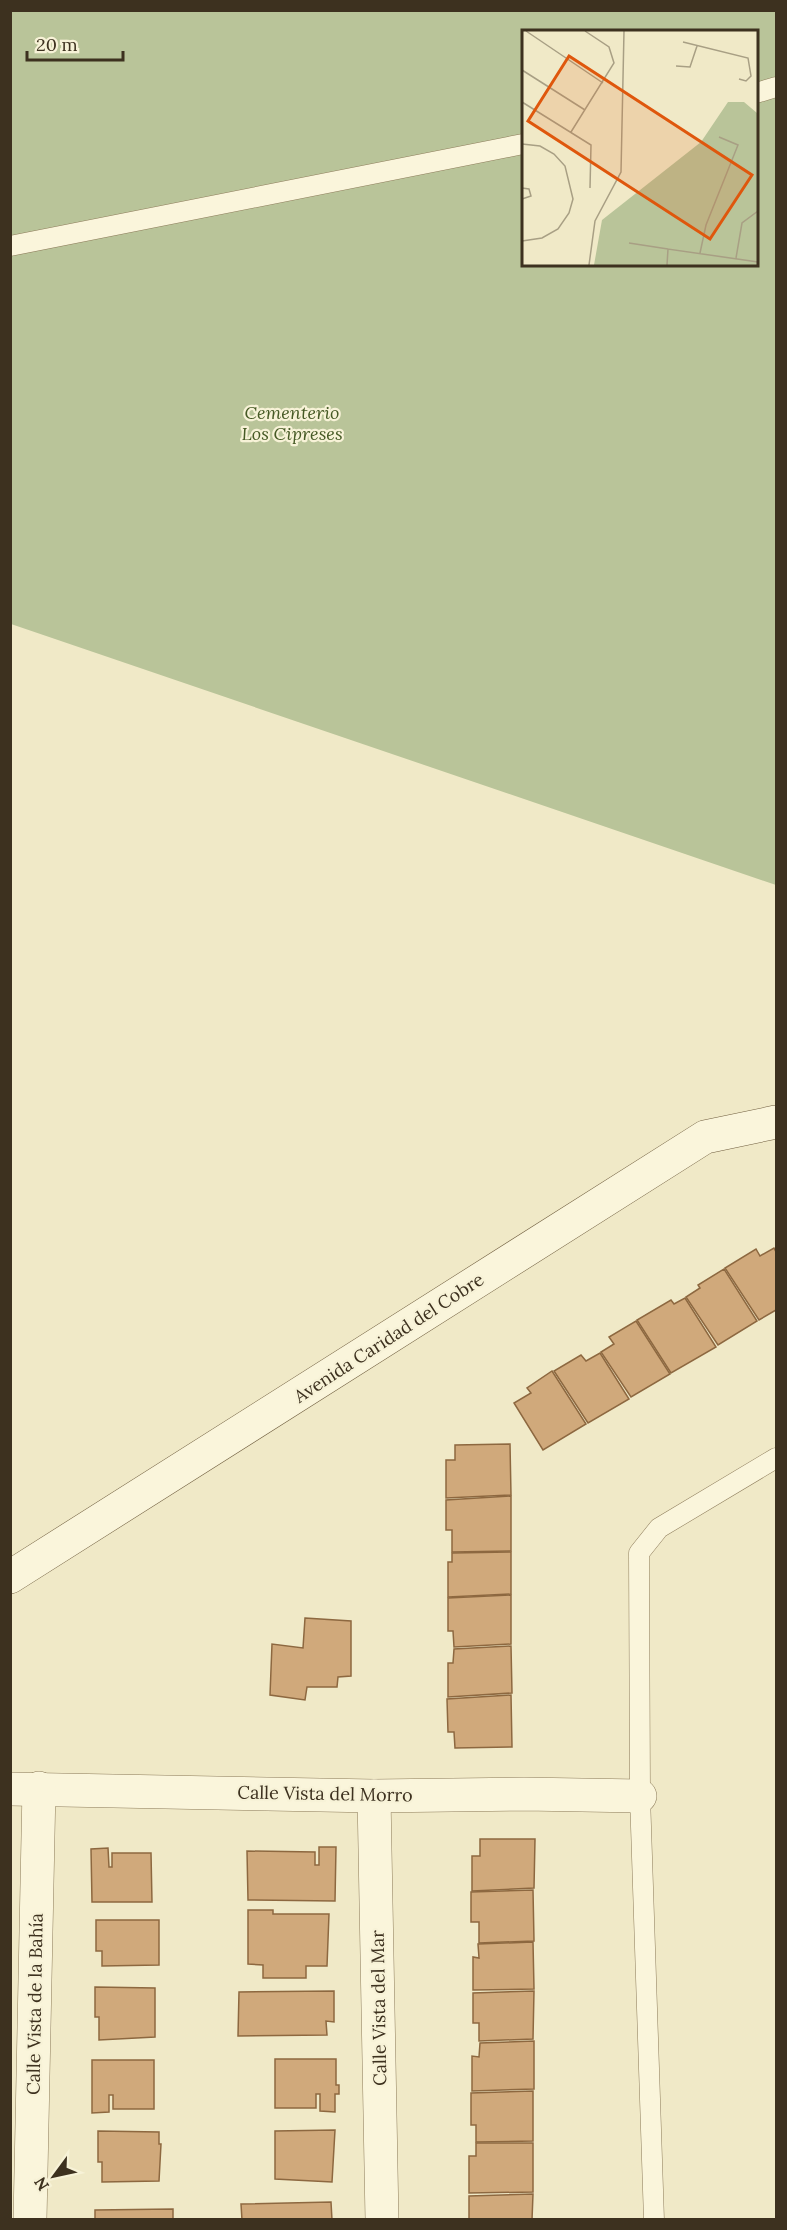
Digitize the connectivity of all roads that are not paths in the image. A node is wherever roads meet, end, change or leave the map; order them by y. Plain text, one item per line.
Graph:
1 (777, 87) edge
2 (757, 93) edge
3 (522, 144) edge
4 (10, 246) edge
5 (777, 1122) edge
6 (777, 1458) edge
7 (10, 1578) edge
8 (25, 1789) edge
9 (374, 1796) junction
10 (640, 1796) junction
11 (30, 2220) edge
12 (382, 2220) edge
13 (654, 2220) edge

1 - 2 lane
3 - 4 lane
5 - 7 street, Avenida Caridad del Cobre
6 - 10 lane
8 - 9 street, Calle Vista del Morro
8 - 11 street, Calle Vista de la Bahía
9 - 10 street, Calle Vista del Morro
9 - 12 street, Calle Vista del Mar
10 - 13 lane

